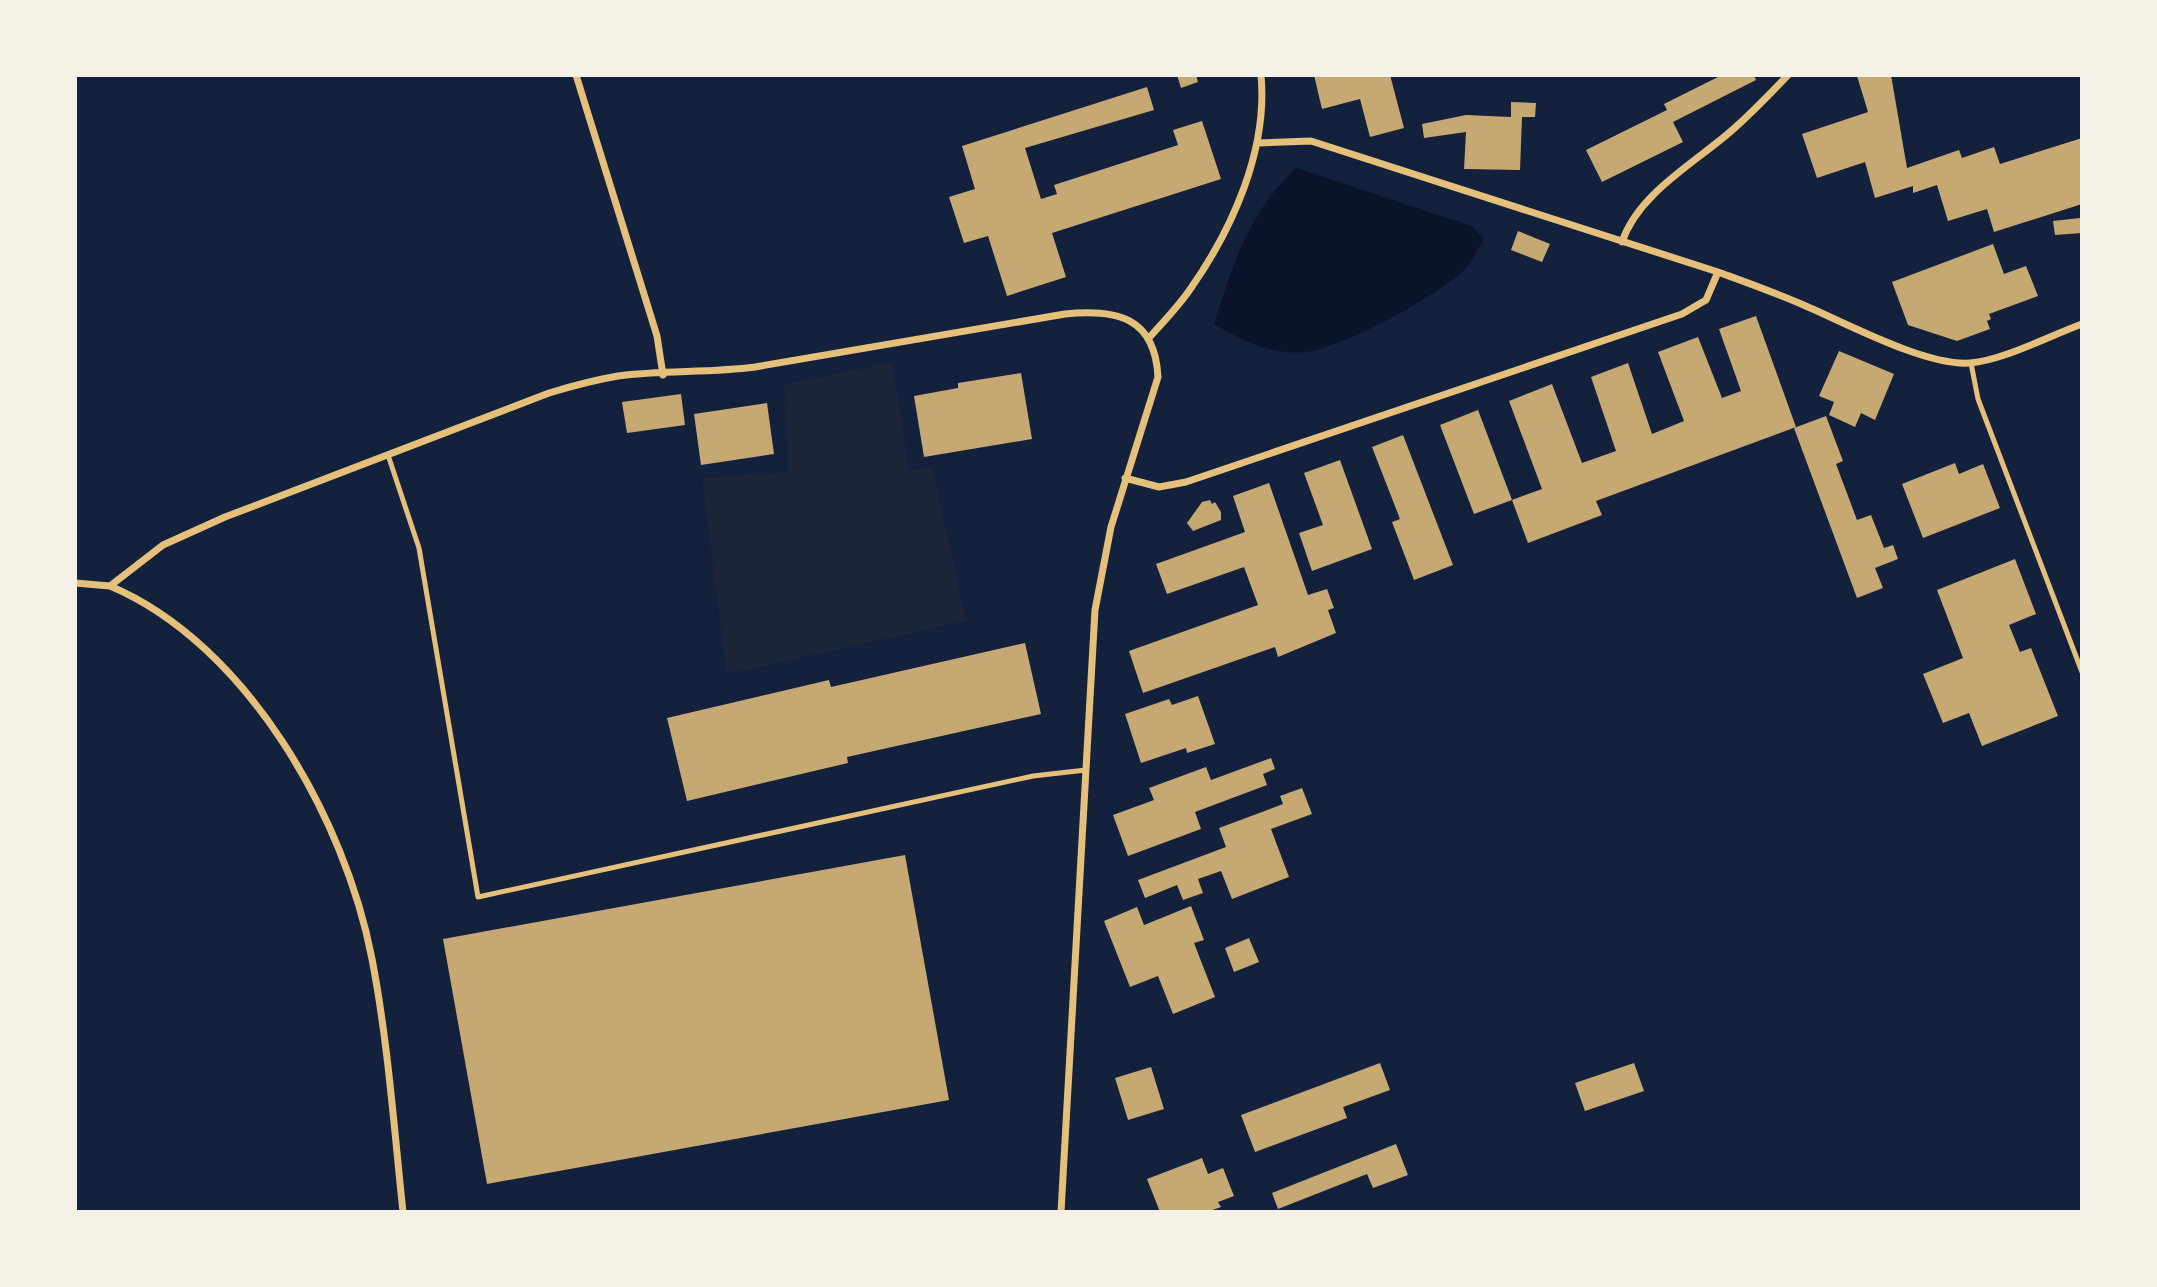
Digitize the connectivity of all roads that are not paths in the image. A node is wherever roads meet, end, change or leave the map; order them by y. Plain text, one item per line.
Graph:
1 (576, 75) edge
2 (1261, 75) edge
3 (1788, 75) edge
4 (1258, 143) junction
5 (1622, 242) junction
6 (1718, 272) junction
7 (2082, 324) edge
8 (1149, 338) junction
9 (1970, 363) junction
10 (663, 374) junction
11 (388, 455) junction
12 (1125, 478) junction
13 (75, 583) edge
14 (110, 586) junction
15 (2082, 672) edge
16 (1086, 770) junction
17 (403, 1212) edge
18 (1061, 1212) edge

1 - 10 street
2 - 4 street
3 - 5 street
4 - 5 street
4 - 8 street
5 - 6 street
6 - 9 street
6 - 12 street
7 - 9 street
8 - 10 street
8 - 12 street
9 - 15 lane
10 - 11 street
11 - 14 street
11 - 16 lane
12 - 16 street
13 - 14 street
14 - 17 street
16 - 18 street

